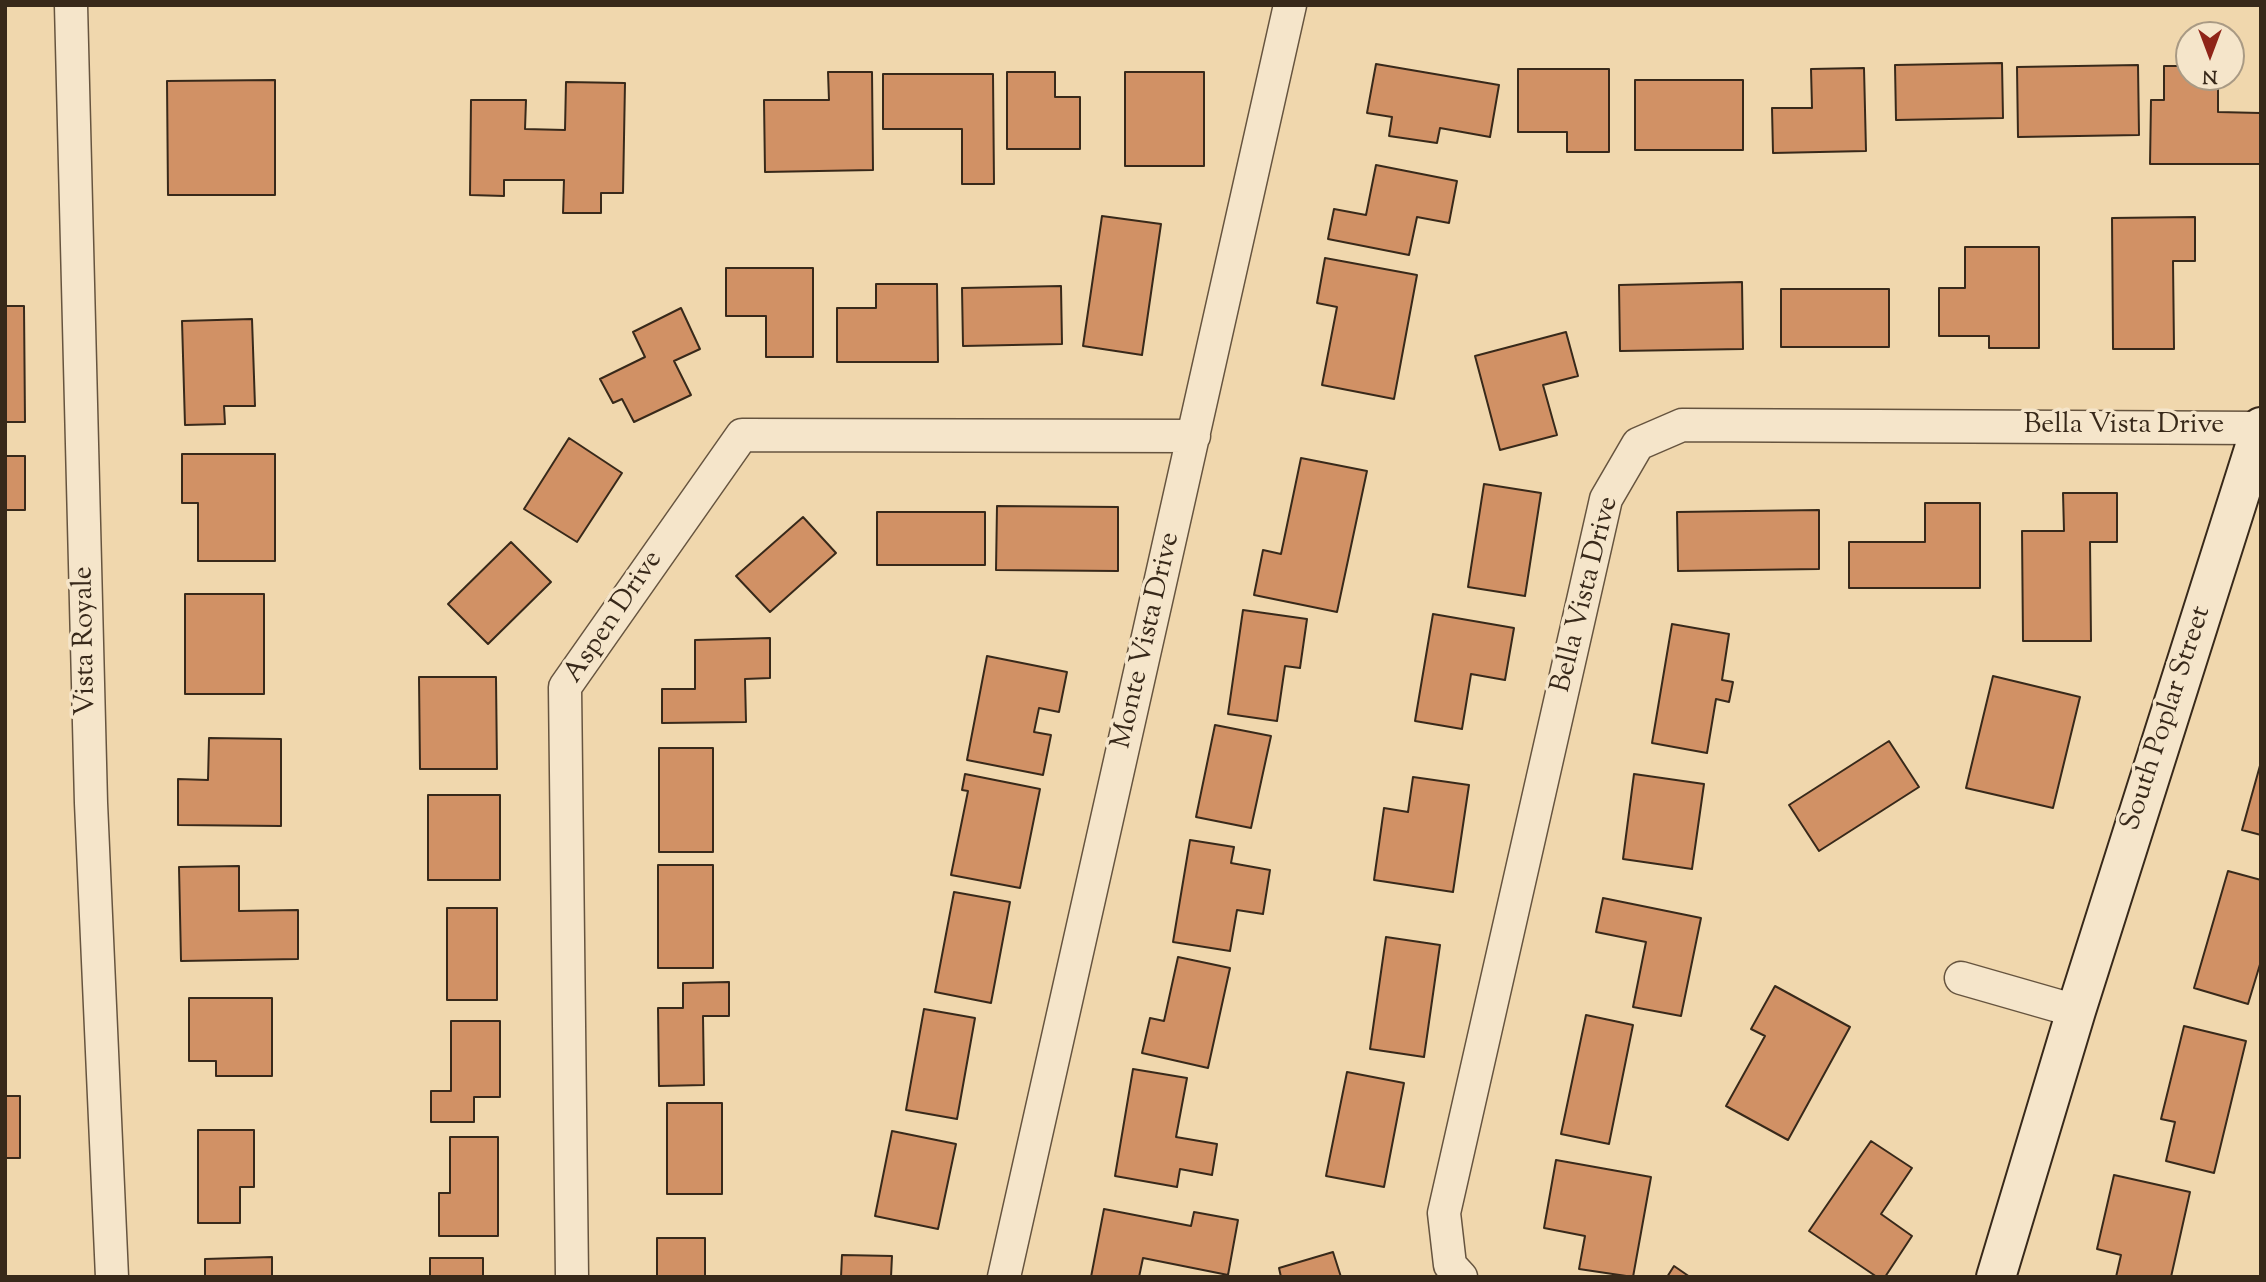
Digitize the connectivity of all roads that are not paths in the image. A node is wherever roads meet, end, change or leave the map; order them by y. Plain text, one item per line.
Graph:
1 (71, 5) edge
2 (1290, 5) edge
3 (2261, 427) edge
4 (1194, 436) junction
5 (1961, 978) dead end
6 (2076, 1012) junction
7 (113, 1277) edge
8 (572, 1277) edge
9 (1004, 1277) edge
10 (1461, 1277) edge
11 (1996, 1277) edge

1 - 7 street, Vista Royale
2 - 4 street, Monte Vista Drive
3 - 6 main road, South Poplar Street
3 - 10 street, Bella Vista Drive
4 - 8 street, Aspen Drive
4 - 9 street, Monte Vista Drive
5 - 6 street
6 - 11 main road, South Poplar Street

